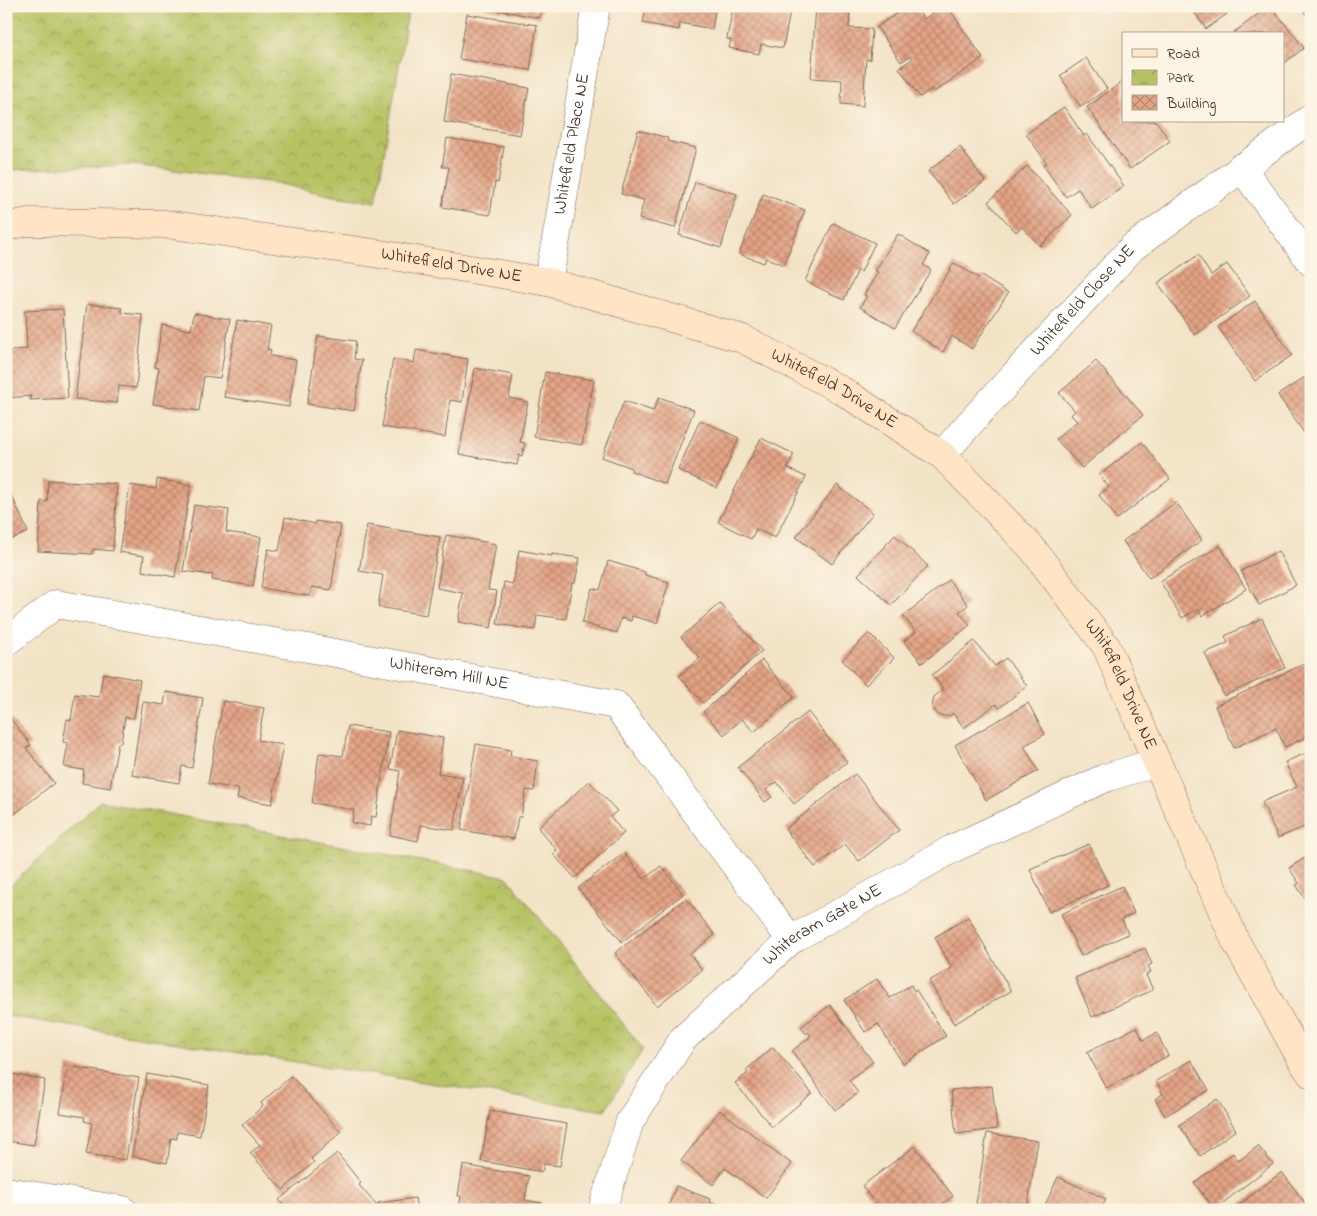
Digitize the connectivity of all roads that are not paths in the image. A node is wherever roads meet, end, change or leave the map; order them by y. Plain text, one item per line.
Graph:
1 (596, 6) edge
2 (1311, 118) edge
3 (1241, 167) junction
4 (6, 227) edge
5 (1311, 262) edge
6 (548, 282) junction
7 (942, 455) junction
8 (6, 642) edge
9 (1157, 762) junction
10 (791, 940) junction
11 (1311, 1074) edge
12 (6, 1191) edge
13 (123, 1210) edge
14 (602, 1210) edge

1 - 6 street, Whitefield Place NE
2 - 3 street, Whitefield Close NE
3 - 5 street
3 - 7 street, Whitefield Close NE
4 - 6 street, Whitefield Drive NE
6 - 7 street, Whitefield Drive NE
7 - 9 street, Whitefield Drive NE
8 - 10 street, Whiteram Hill NE
9 - 10 street, Whiteram Gate NE
9 - 11 street, Whitefield Drive NE
10 - 14 street, Whiteram Gate NE
12 - 13 street

